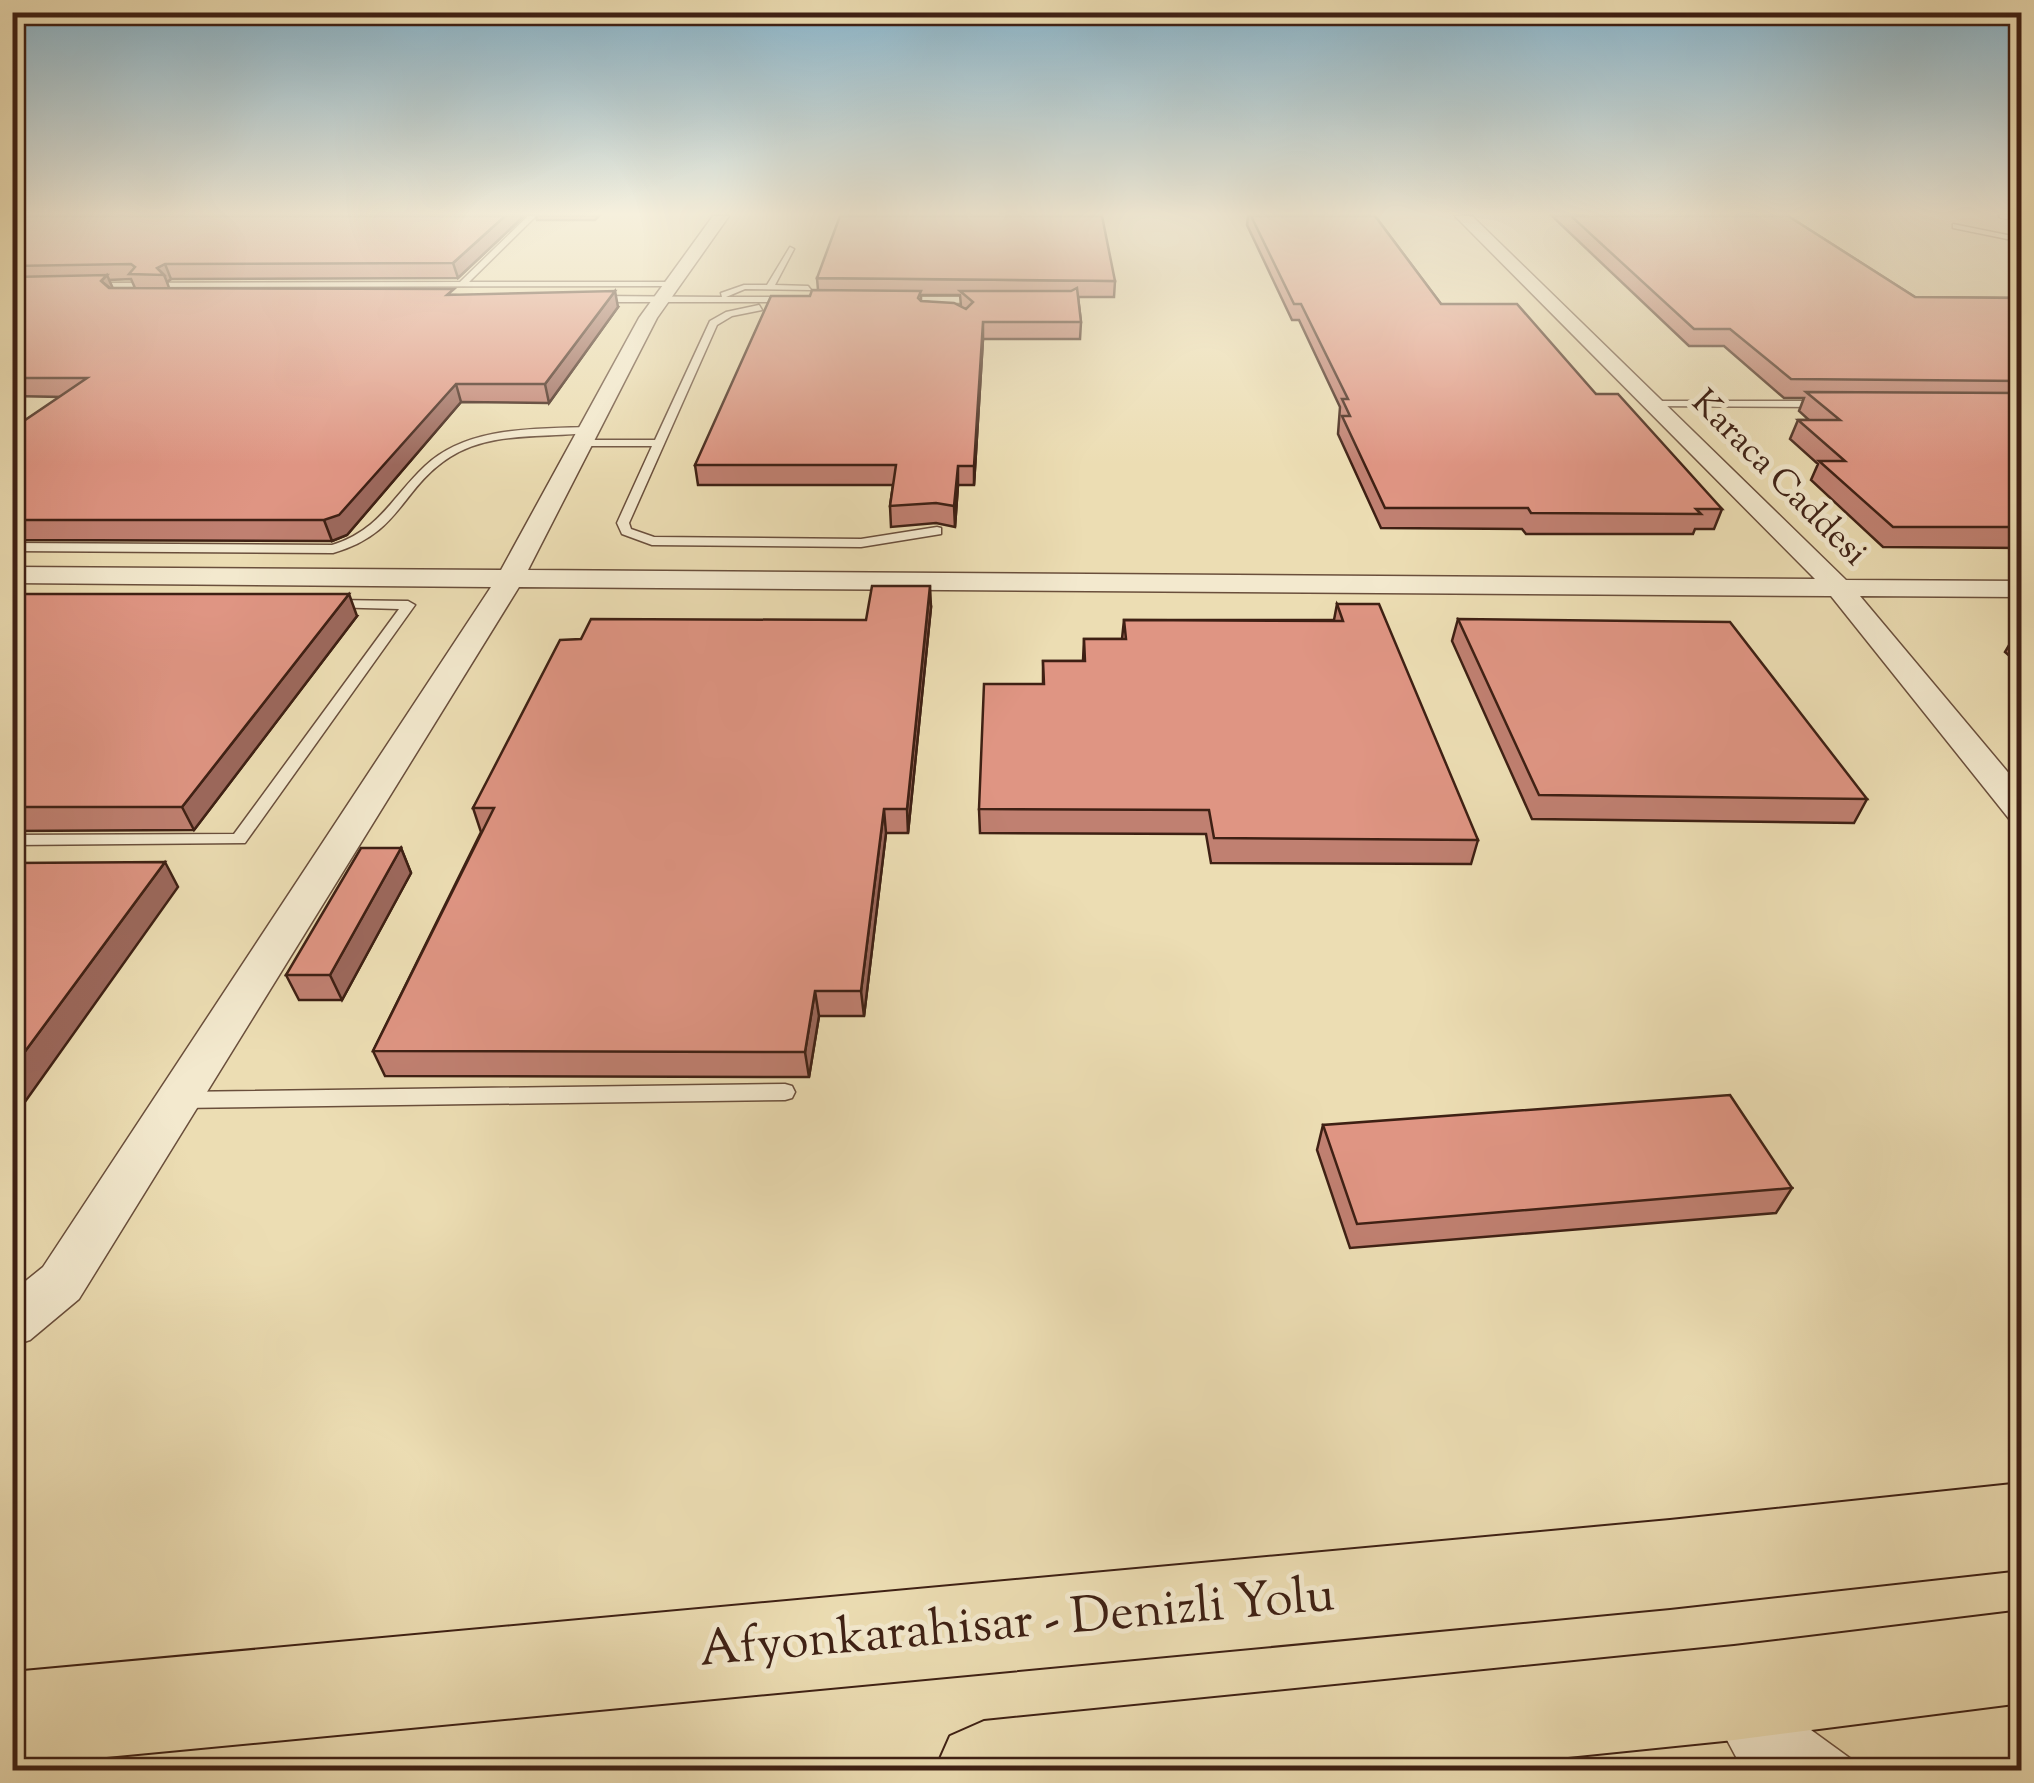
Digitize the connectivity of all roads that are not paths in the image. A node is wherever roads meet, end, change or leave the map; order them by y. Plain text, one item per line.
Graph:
1 (662, 299) edge
2 (716, 299) edge
3 (1547, 299) edge
4 (722, 300) joint
5 (819, 300) edge
6 (994, 300) edge
7 (800, 309) edge
8 (961, 314) edge
9 (1653, 404) junction
10 (1832, 404) edge
11 (585, 437) junction
12 (659, 443) junction
13 (937, 531) edge
14 (12, 547) edge
15 (12, 575) edge
16 (512, 577) junction
17 (1838, 588) junction
18 (2022, 588) edge
19 (309, 604) edge
20 (2022, 812) edge
21 (12, 840) edge
22 (785, 1092) dead end
23 (178, 1100) junction
24 (61, 1283) junction
25 (12, 1286) edge
26 (12, 1323) edge
27 (2022, 1526) edge
28 (2022, 1656) edge
29 (1734, 1693) junction
30 (12, 1719) edge
31 (984, 1770) edge
32 (1779, 1770) edge
33 (1840, 1770) edge

1 - 11 street
2 - 4 lane
3 - 9 street, Karaca Caddesi
4 - 5 lane
6 - 8 lane
7 - 12 lane
9 - 10 lane
9 - 17 street, Karaca Caddesi
11 - 12 lane
11 - 14 lane
11 - 16 street
12 - 13 lane
15 - 16 street
16 - 17 street
16 - 23 street
17 - 18 street
17 - 20 street, Karaca Caddesi
19 - 21 lane
22 - 23 lane
23 - 24 street
24 - 25 lane
24 - 26 street
27 - 30 highway, Afyonkarahisar - Denizli Yolu
28 - 29 highway
29 - 31 highway
29 - 32 street
29 - 33 lane

